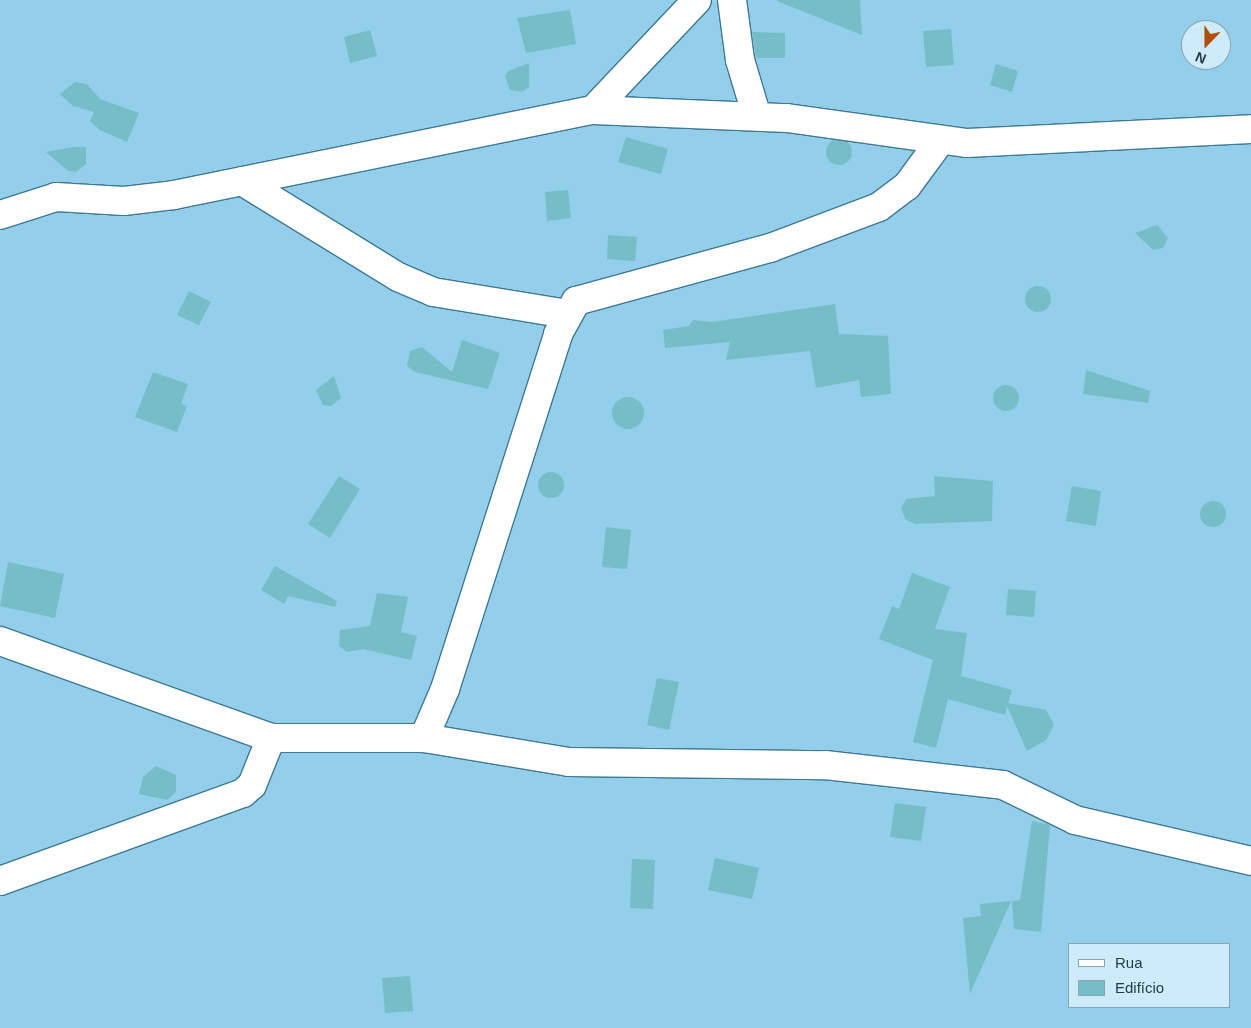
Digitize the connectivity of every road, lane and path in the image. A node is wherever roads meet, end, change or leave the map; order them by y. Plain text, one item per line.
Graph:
1 (697, 0) edge
2 (732, 0) edge
3 (592, 110) junction
4 (757, 117) junction
5 (1251, 129) edge
6 (940, 141) junction
7 (242, 181) junction
8 (0, 215) edge
9 (568, 314) junction
10 (0, 641) edge
11 (271, 738) junction
12 (424, 738) junction
13 (1251, 861) edge
14 (0, 881) edge

1 - 3 street
2 - 4 street
3 - 4 street
3 - 7 street
4 - 6 street
5 - 6 street
6 - 9 street
7 - 8 street
7 - 9 street
9 - 12 street
10 - 11 street
11 - 12 street
11 - 14 street
12 - 13 street

